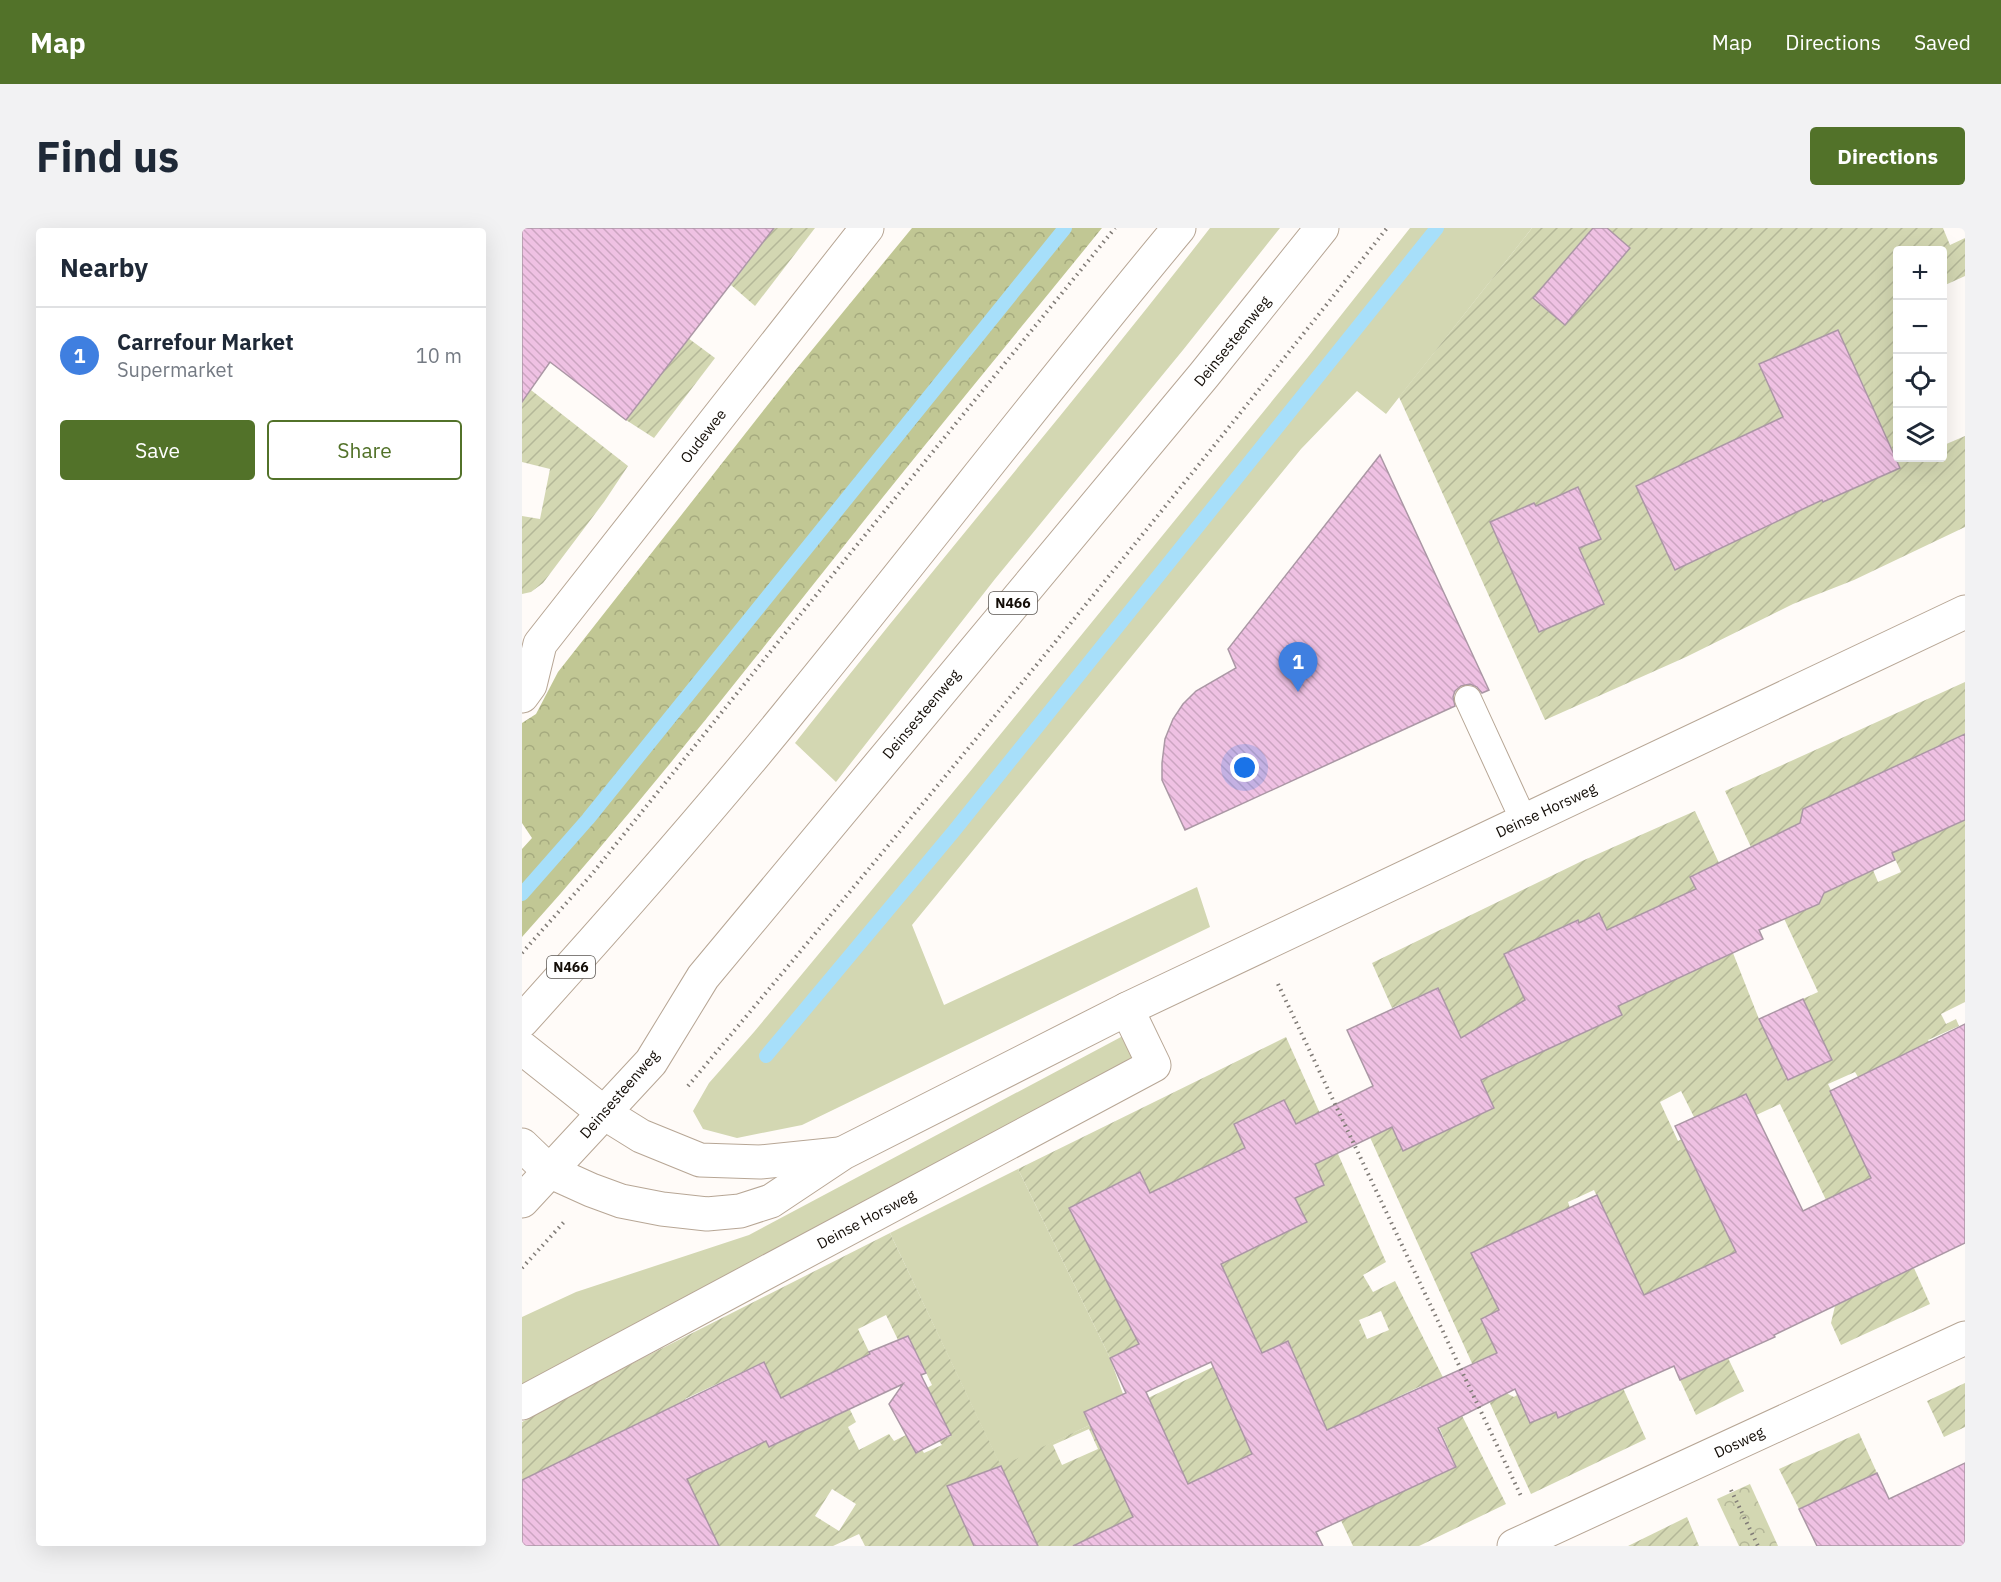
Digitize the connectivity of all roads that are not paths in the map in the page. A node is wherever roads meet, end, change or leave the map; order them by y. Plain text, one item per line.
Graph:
1 (867, 228) edge
2 (1179, 228) edge
3 (1323, 228) edge
4 (1965, 612) edge
5 (531, 642) edge
6 (522, 696) edge
7 (1468, 699) dead end
8 (1524, 820) junction
9 (1126, 1009) junction
10 (522, 1021) edge
11 (522, 1048) edge
12 (604, 1113) junction
13 (522, 1145) edge
14 (843, 1153) junction
15 (549, 1171) junction
16 (522, 1201) edge
17 (1965, 1338) edge
18 (522, 1403) edge
19 (1526, 1540) edge

1 - 5 main road, Oudewee
2 - 10 main road, N466
3 - 12 main road, Deinsesteenweg / N466
4 - 8 main road, Deinse Horsweg
5 - 6 main road, Oudewee
7 - 8 lane
8 - 9 main road, Deinse Horsweg
9 - 14 main road, Deinse Horsweg
9 - 18 main road, Deinse Horsweg
11 - 12 main road, Deinse Horsweg
12 - 14 main road, Deinse Horsweg
12 - 15 main road, Deinsesteenweg / N466
13 - 15 main road, Deinse Horsweg
14 - 15 main road, Deinse Horsweg
15 - 16 main road, Deinsesteenweg / N466
17 - 19 main road, Dosweg

